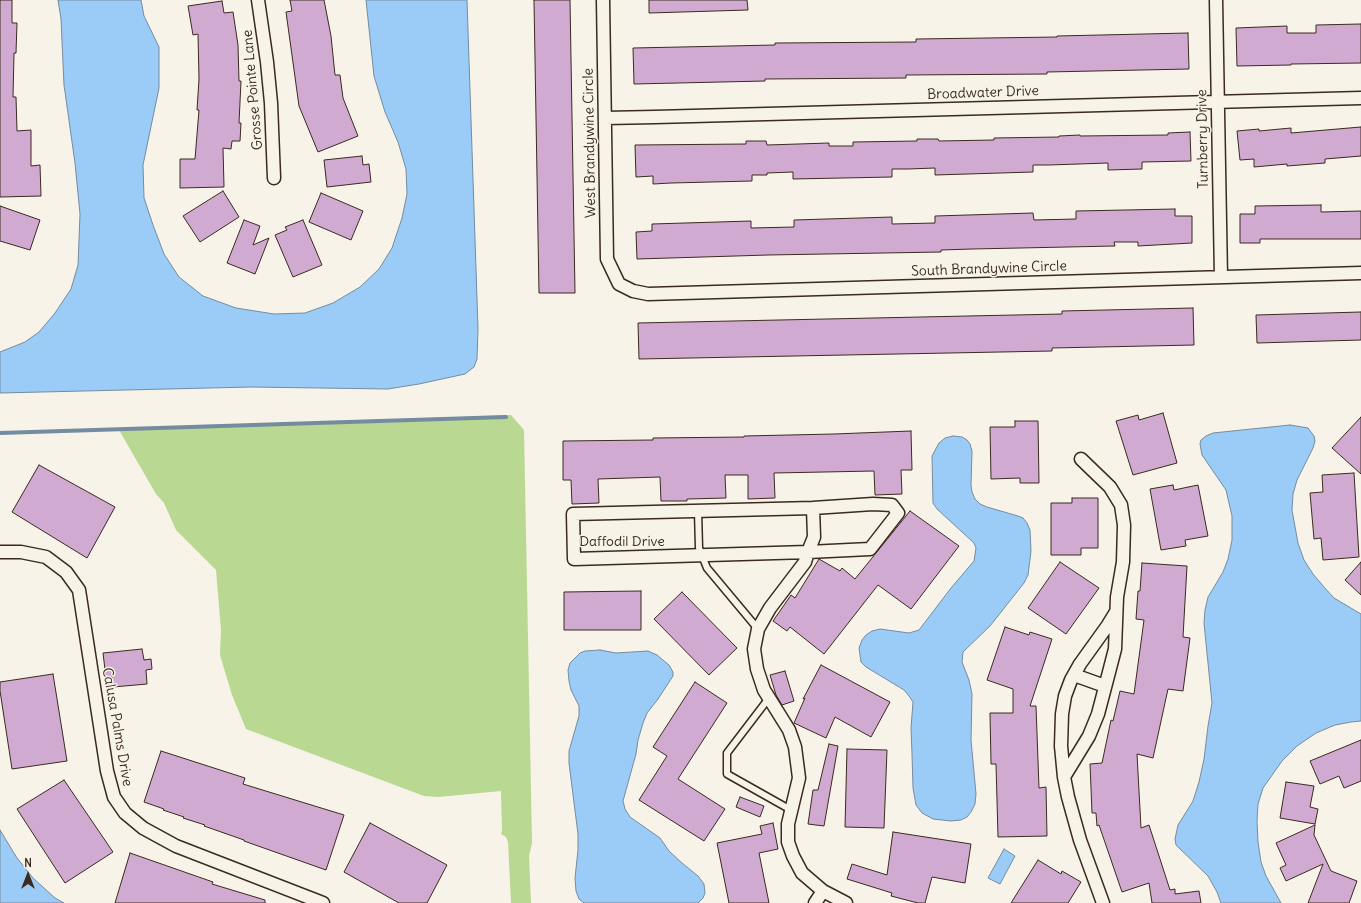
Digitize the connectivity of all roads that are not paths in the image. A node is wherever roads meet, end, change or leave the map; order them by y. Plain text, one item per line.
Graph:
1 (258, 0) edge
2 (603, 0) edge
3 (1216, 0) edge
4 (1361, 98) edge
5 (1218, 102) junction
6 (605, 118) junction
7 (274, 178) dead end
8 (1361, 273) edge
9 (1221, 277) junction
10 (619, 284) joint
11 (1081, 458) dead end
12 (813, 508) junction
13 (698, 511) junction
14 (0, 552) edge
15 (808, 552) junction
16 (702, 556) junction
17 (1116, 611) junction
18 (758, 629) junction
19 (1074, 674) junction
20 (1105, 686) junction
21 (769, 698) junction
22 (1064, 777) junction
23 (791, 810) junction
24 (824, 891) junction
25 (323, 903) edge
26 (815, 903) edge
27 (846, 903) edge
28 (1104, 903) edge

1 - 7 street, Grosse Pointe Lane
2 - 6 street, West Brandywine Circle
3 - 5 street, Turnberry Drive
4 - 5 street, Broadwater Drive
5 - 6 street, Broadwater Drive
5 - 9 street, Turnberry Drive
6 - 10 street, West Brandywine Circle
8 - 9 street, South Brandywine Circle
9 - 10 street, South Brandywine Circle
11 - 17 street
12 - 13 street, Daffodil Drive
12 - 15 street
12 - 15 street, Daffodil Drive
13 - 16 lane
13 - 16 street, Daffodil Drive
14 - 25 street, Calusa Palms Drive
15 - 16 street, Daffodil Drive
15 - 18 street
16 - 18 lane
17 - 19 street
17 - 20 street
18 - 21 street
19 - 20 street
19 - 22 street
20 - 22 street
21 - 23 street
21 - 23 lane
22 - 28 street
23 - 24 street
24 - 26 street
24 - 27 street

